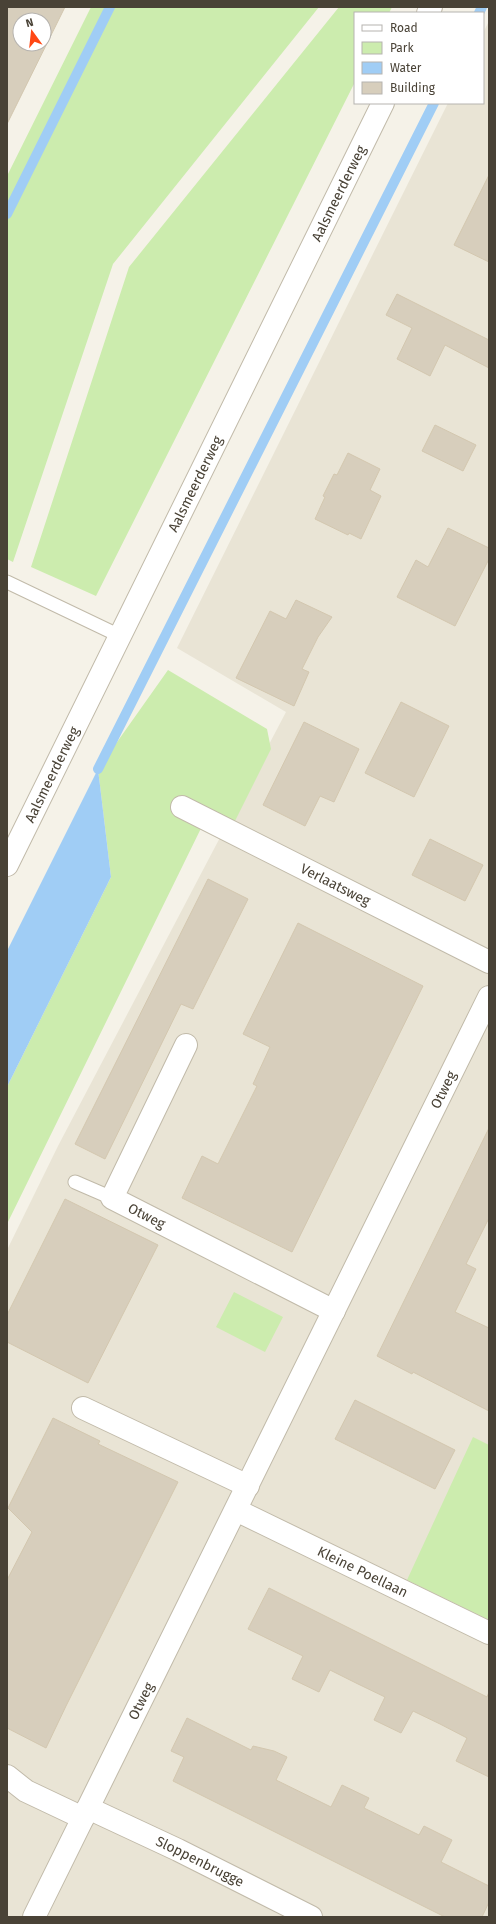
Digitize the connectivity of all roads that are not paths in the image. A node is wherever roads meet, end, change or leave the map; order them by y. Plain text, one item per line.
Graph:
1 (384, 104) edge
2 (7, 582) edge
3 (120, 636) junction
4 (182, 807) dead end
5 (7, 866) edge
6 (489, 962) edge
7 (489, 997) edge
8 (186, 1045) dead end
9 (75, 1182) dead end
10 (112, 1198) junction
11 (334, 1311) junction
12 (83, 1408) dead end
13 (248, 1486) junction
14 (236, 1510) junction
15 (489, 1633) edge
16 (7, 1776) edge
17 (86, 1813) junction
18 (34, 1917) edge
19 (311, 1917) edge

1 - 3 street, Aalsmeerderweg
2 - 3 lane
3 - 5 street, Aalsmeerderweg
4 - 6 street, Verlaatsweg
7 - 11 street, Otweg
8 - 10 street, Otweg
9 - 10 lane
10 - 11 street, Otweg
11 - 13 street, Otweg
12 - 13 street
13 - 14 street, Otweg
14 - 15 street, Kleine Poellaan
14 - 17 street, Otweg
16 - 17 street, Sloppenbrugge
17 - 18 street, Otweg
17 - 19 street, Sloppenbrugge

